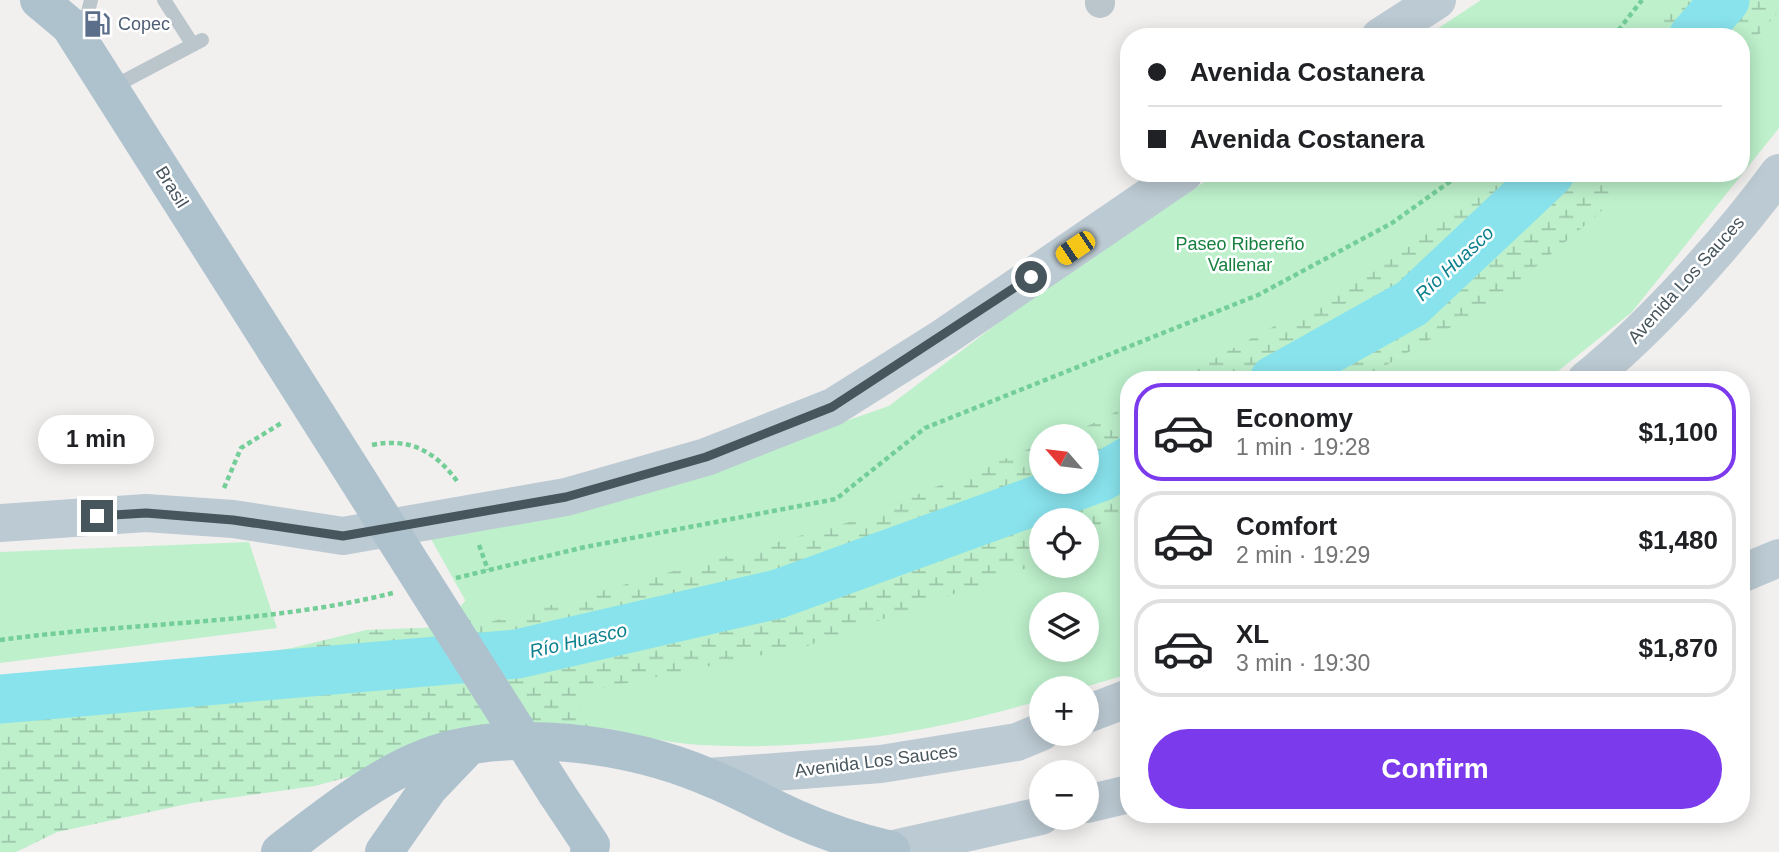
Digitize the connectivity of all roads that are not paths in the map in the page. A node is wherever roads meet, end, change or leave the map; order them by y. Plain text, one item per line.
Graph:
1 (38, 0) edge
2 (164, 0) edge
3 (1437, 0) edge
4 (76, 9) edge
5 (1394, 28) edge
6 (104, 47) dead end
7 (117, 80) junction
8 (1779, 173) edge
9 (1171, 182) edge
10 (1598, 371) edge
11 (0, 523) edge
12 (1779, 558) edge
13 (1750, 571) edge
14 (1120, 701) edge
15 (1099, 709) edge
16 (1029, 737) edge
17 (469, 746) junction
18 (708, 776) junction
19 (1120, 796) edge
20 (1099, 801) edge
21 (415, 807) junction
22 (1029, 819) edge
23 (593, 850) edge
24 (885, 851) edge
25 (280, 852) edge
26 (384, 852) edge
27 (419, 852) edge

1 - 4 main road, Brasil
2 - 7 lane
3 - 5 main road
4 - 6 lane
4 - 7 main road, Brasil
7 - 23 main road, Brasil, bridge
8 - 10 main road, Avenida Los Sauces
9 - 11 main road
12 - 13 main road
14 - 15 main road
16 - 18 main road, Avenida Los Sauces
17 - 18 main road
17 - 21 main road
17 - 25 main road
18 - 24 main road
19 - 20 main road
21 - 26 main road
21 - 27 main road
22 - 24 main road

